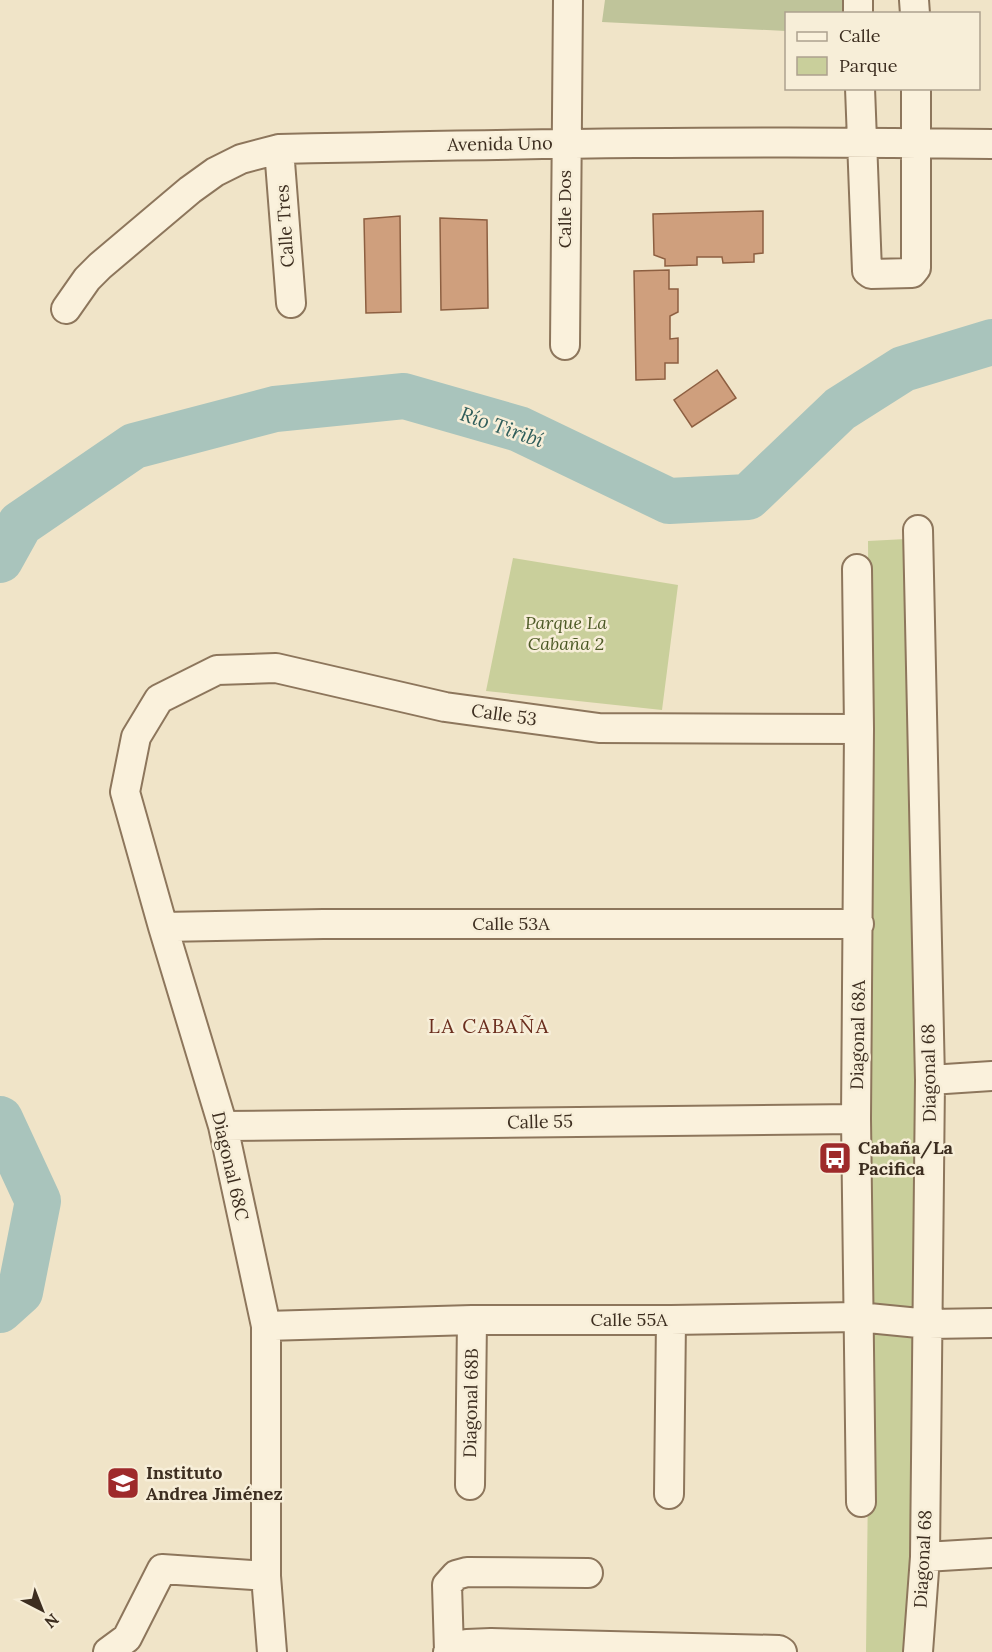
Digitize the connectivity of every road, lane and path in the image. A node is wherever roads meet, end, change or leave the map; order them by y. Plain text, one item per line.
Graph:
1 (568, 0) edge
2 (860, 90) edge
3 (916, 90) edge
4 (861, 141) junction
5 (918, 142) junction
6 (566, 143) junction
7 (992, 144) edge
8 (279, 149) junction
9 (291, 303) dead end
10 (66, 309) dead end
11 (565, 345) dead end
12 (918, 530) dead end
13 (857, 568) dead end
14 (159, 699) joint
15 (860, 729) junction
16 (859, 924) junction
17 (162, 927) junction
18 (992, 1076) edge
19 (930, 1080) junction
20 (856, 1119) junction
21 (223, 1126) junction
22 (858, 1317) junction
23 (472, 1320) junction
24 (671, 1320) junction
25 (992, 1323) edge
26 (929, 1324) junction
27 (266, 1326) junction
28 (470, 1485) dead end
29 (669, 1494) dead end
30 (861, 1502) dead end
31 (992, 1553) edge
32 (925, 1557) junction
33 (588, 1573) dead end
34 (266, 1576) junction
35 (449, 1651) edge
36 (108, 1652) edge
37 (272, 1652) edge
38 (782, 1652) edge
39 (918, 1652) edge

1 - 6 street, Calle Dos
2 - 4 street
3 - 5 street
4 - 5 street, Avenida Uno
4 - 5 street
4 - 6 street, Avenida Uno
5 - 7 street, Avenida Uno
6 - 8 street, Avenida Uno
6 - 11 street, Calle Dos
8 - 9 street, Calle Tres
8 - 10 street, Avenida Uno
12 - 19 street, Diagonal 68
13 - 15 street, Diagonal 68A
14 - 15 street, Calle 53
14 - 17 street, Diagonal 68C
15 - 16 street, Diagonal 68A
16 - 17 street, Calle 53A
16 - 20 street, Diagonal 68A
17 - 21 street, Diagonal 68C
18 - 19 street
19 - 26 street, Diagonal 68
20 - 21 street, Calle 55
20 - 22 street, Diagonal 68A
21 - 27 street, Diagonal 68C
22 - 24 street, Calle 55A
22 - 26 street, Calle 55A
22 - 30 street, Diagonal 68A
23 - 24 street, Calle 55A
23 - 27 street, Calle 55A
23 - 28 street, Diagonal 68B
24 - 29 street
25 - 26 street, Calle 55A
26 - 32 street, Diagonal 68
27 - 34 street, Diagonal 68C
31 - 32 street
32 - 39 street, Diagonal 68
33 - 35 street
34 - 36 street
34 - 37 street, Diagonal 68C
35 - 38 street

